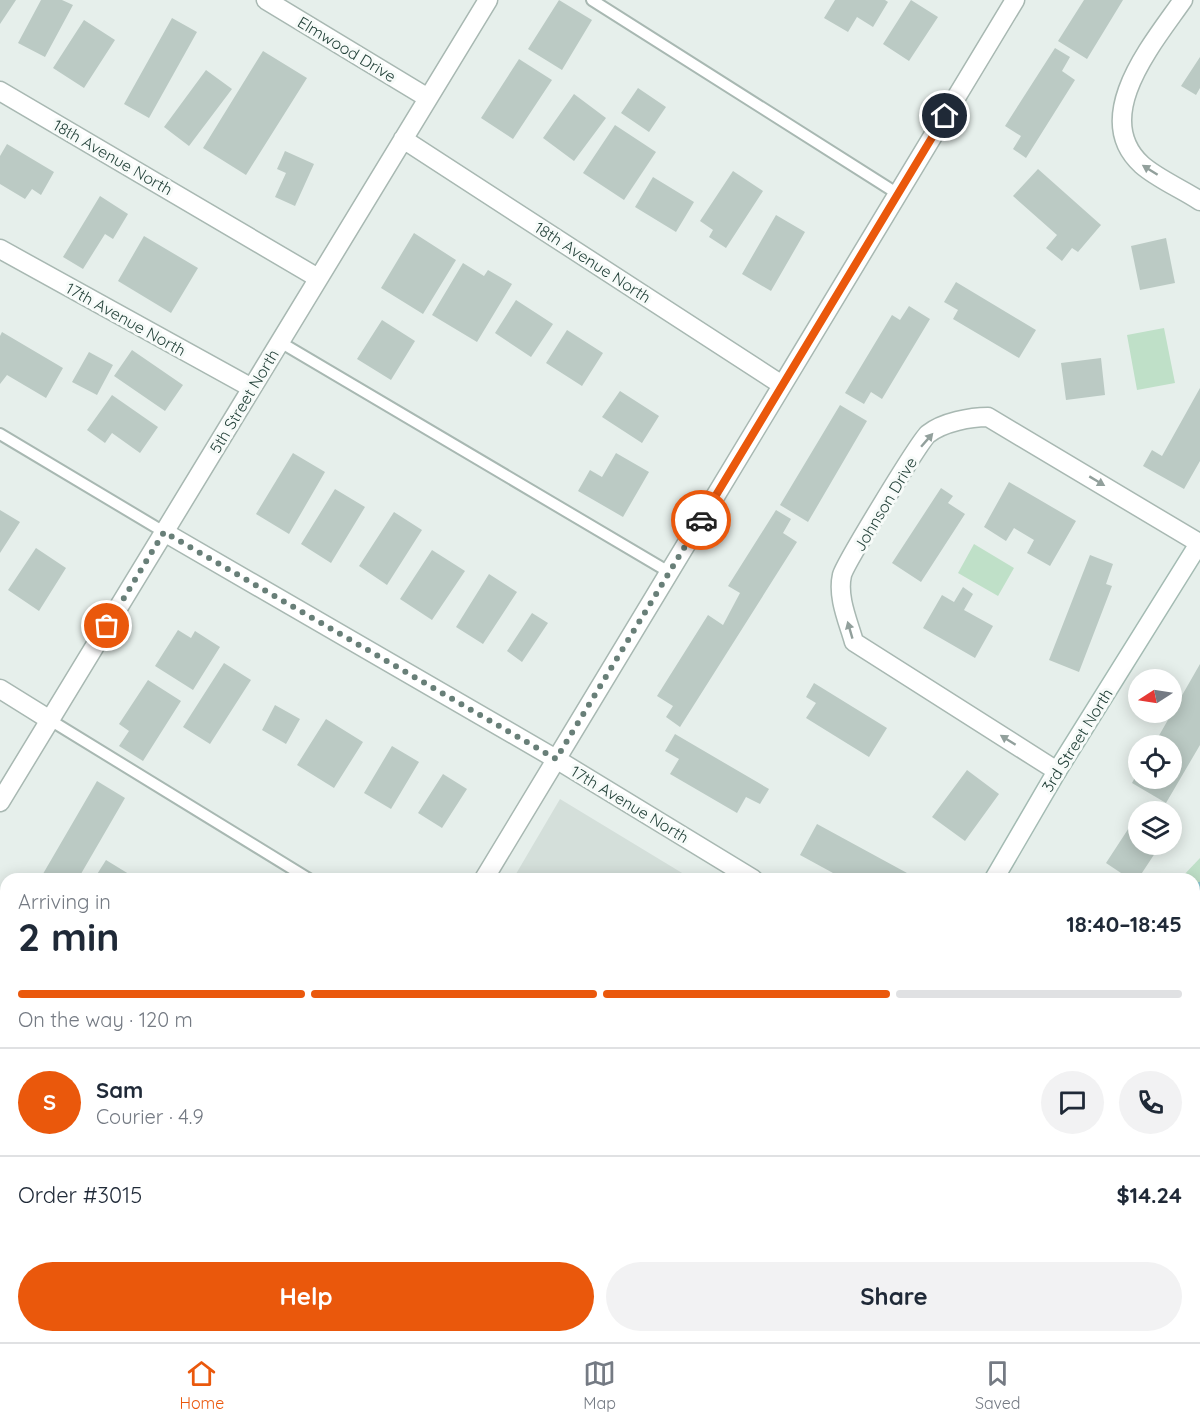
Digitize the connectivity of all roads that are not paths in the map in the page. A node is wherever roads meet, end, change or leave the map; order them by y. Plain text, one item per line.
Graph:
1 (266, 0) edge
2 (488, 0) edge
3 (592, 0) edge
4 (1015, 0) edge
5 (1183, 0) edge
6 (0, 91) edge
7 (428, 98) junction
8 (403, 139) junction
9 (898, 194) junction
10 (1200, 201) edge
11 (0, 249) edge
12 (318, 278) junction
13 (280, 342) junction
14 (782, 385) junction
15 (252, 388) junction
16 (0, 434) edge
17 (164, 532) junction
18 (1200, 543) edge
19 (669, 572) junction
20 (0, 689) edge
21 (50, 720) junction
22 (556, 759) junction
23 (1057, 771) junction
24 (0, 802) edge
25 (299, 873) edge
26 (488, 873) edge
27 (743, 873) edge
28 (998, 873) edge

1 - 7 street, Elmwood Drive
2 - 7 street, 5th Street North
3 - 9 lane
4 - 9 street
10 -> 5 street
6 - 12 street, 18th Avenue North
7 - 8 street, 5th Street North
8 - 12 street, 5th Street North
8 - 14 street, 18th Avenue North
9 - 14 street
11 - 15 street, 17th Avenue North
12 - 13 street, 5th Street North
13 - 15 street, 5th Street North
13 - 19 lane
14 - 19 street
15 - 17 street, 5th Street North
16 - 17 lane
17 - 21 street, 5th Street North
17 - 22 street, 17th Avenue North
18 - 23 street, 3rd Street North
23 -> 18 street, Johnson Drive
19 - 22 street
20 - 21 street
21 - 24 street, 5th Street North
21 - 25 lane
22 - 26 street
22 - 27 street, 17th Avenue North
23 - 28 street, 3rd Street North

